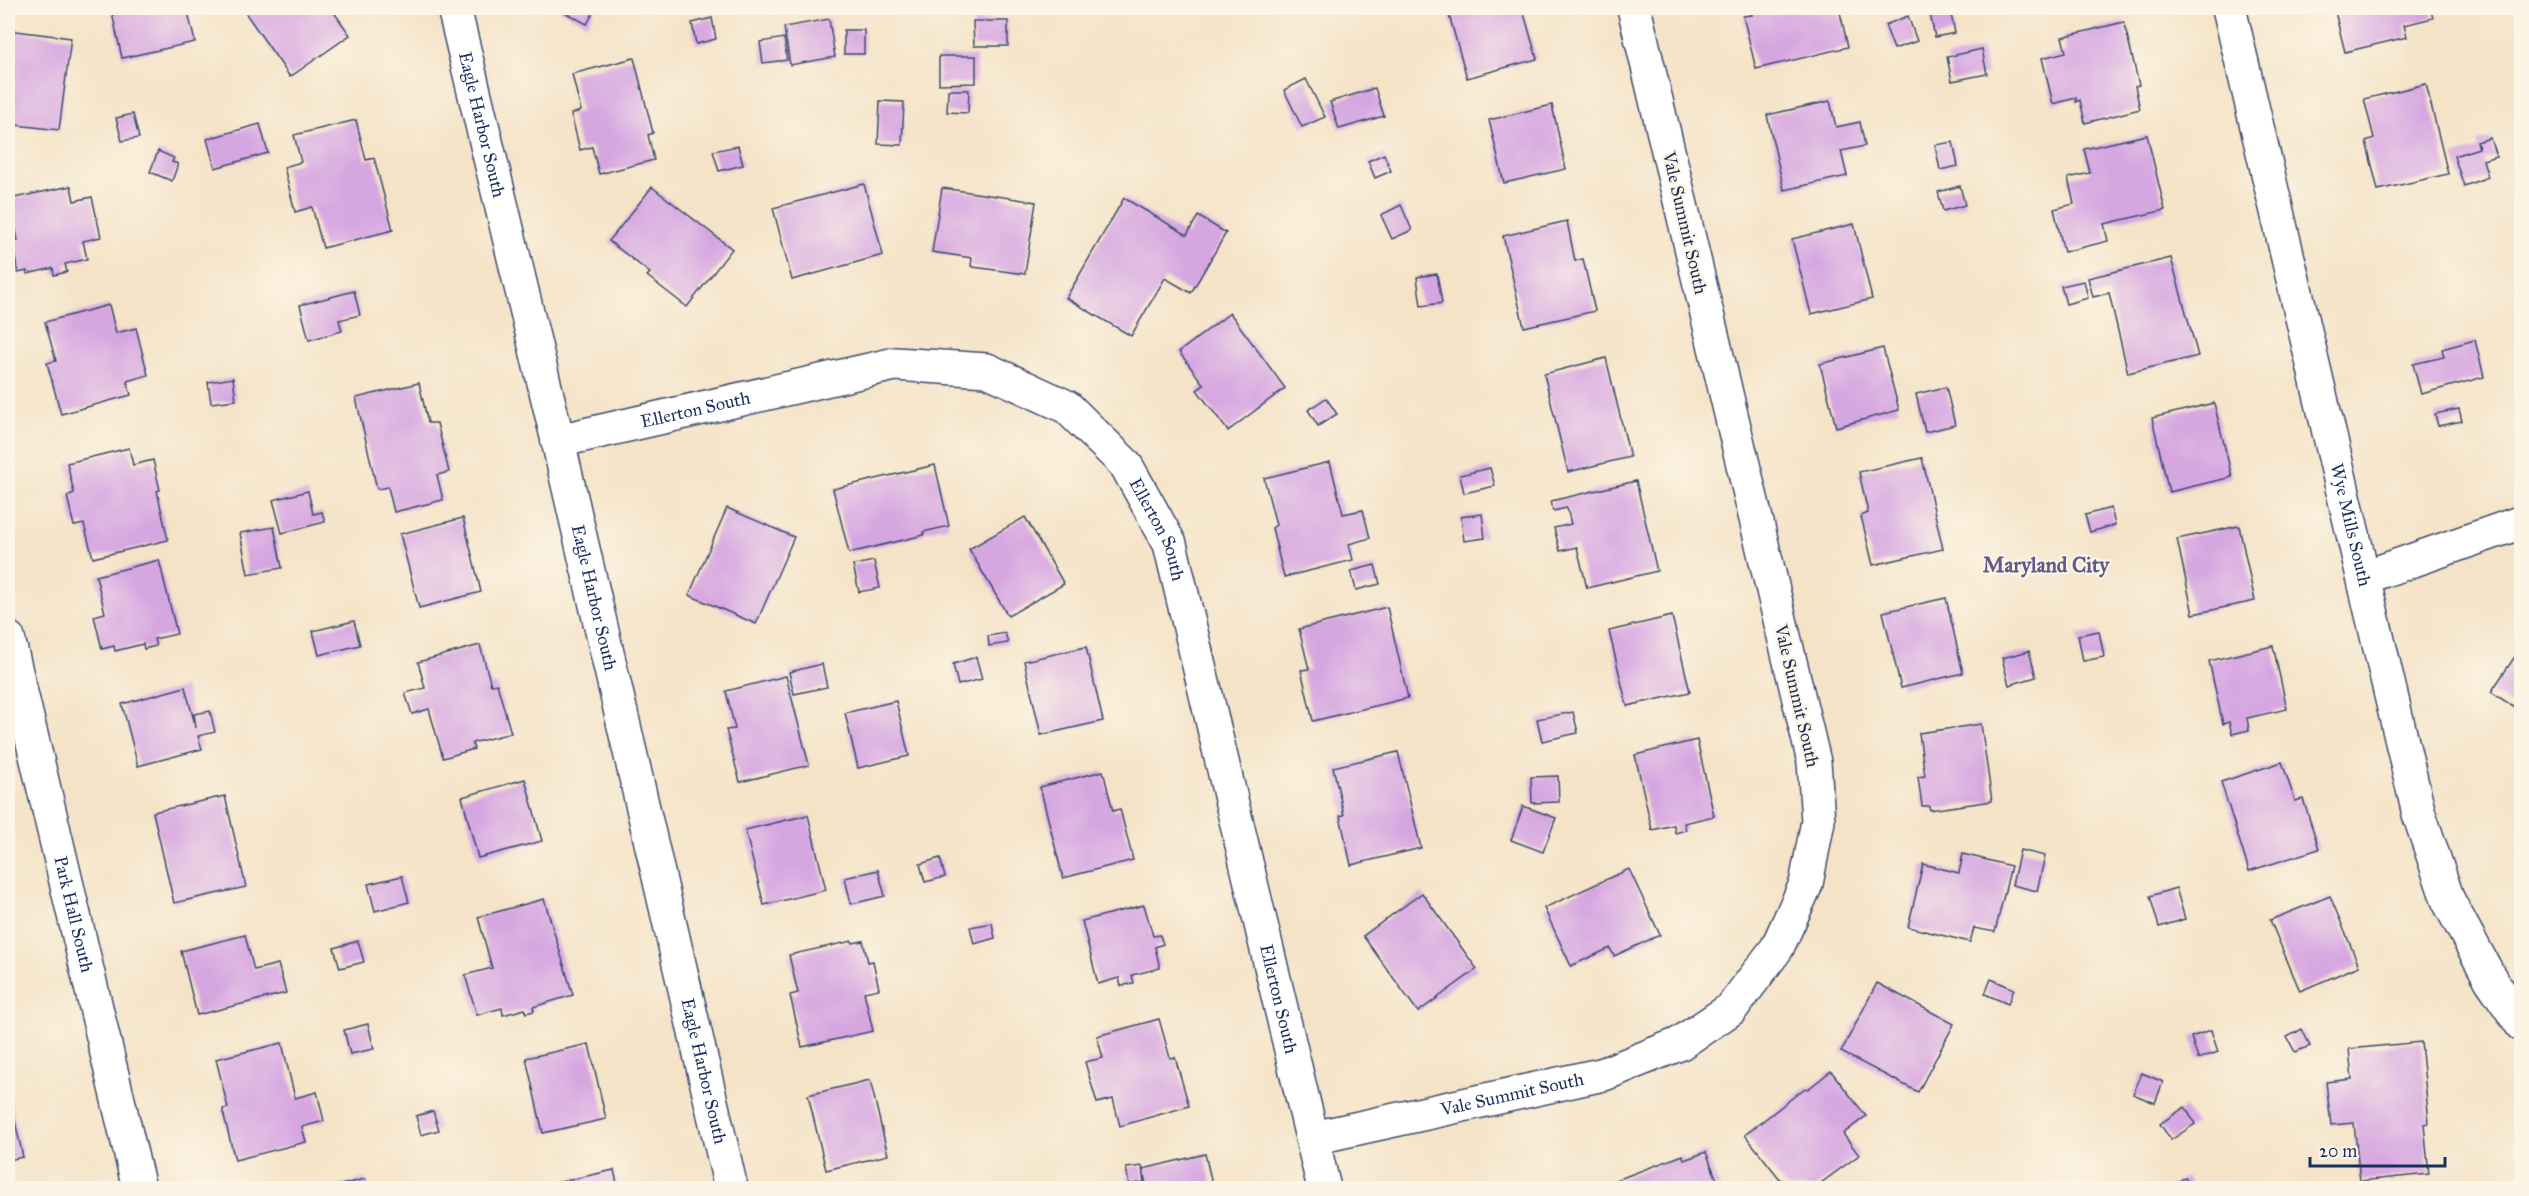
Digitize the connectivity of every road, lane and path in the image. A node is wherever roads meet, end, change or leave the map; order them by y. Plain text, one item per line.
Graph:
1 (454, 8) edge
2 (1634, 8) edge
3 (2229, 8) edge
4 (558, 441) junction
5 (2522, 522) edge
6 (2365, 577) junction
7 (8, 638) edge
8 (2522, 1024) edge
9 (1313, 1138) junction
10 (139, 1188) edge
11 (731, 1188) edge
12 (1324, 1188) edge

1 - 4 street, Eagle Harbor South
2 - 9 street, Vale Summit South
3 - 6 street, Wye Mills South
4 - 9 street, Ellerton South
4 - 11 street, Eagle Harbor South
5 - 6 street
6 - 8 street, Wye Mills South
7 - 10 street, Park Hall South
9 - 12 street, Ellerton South

